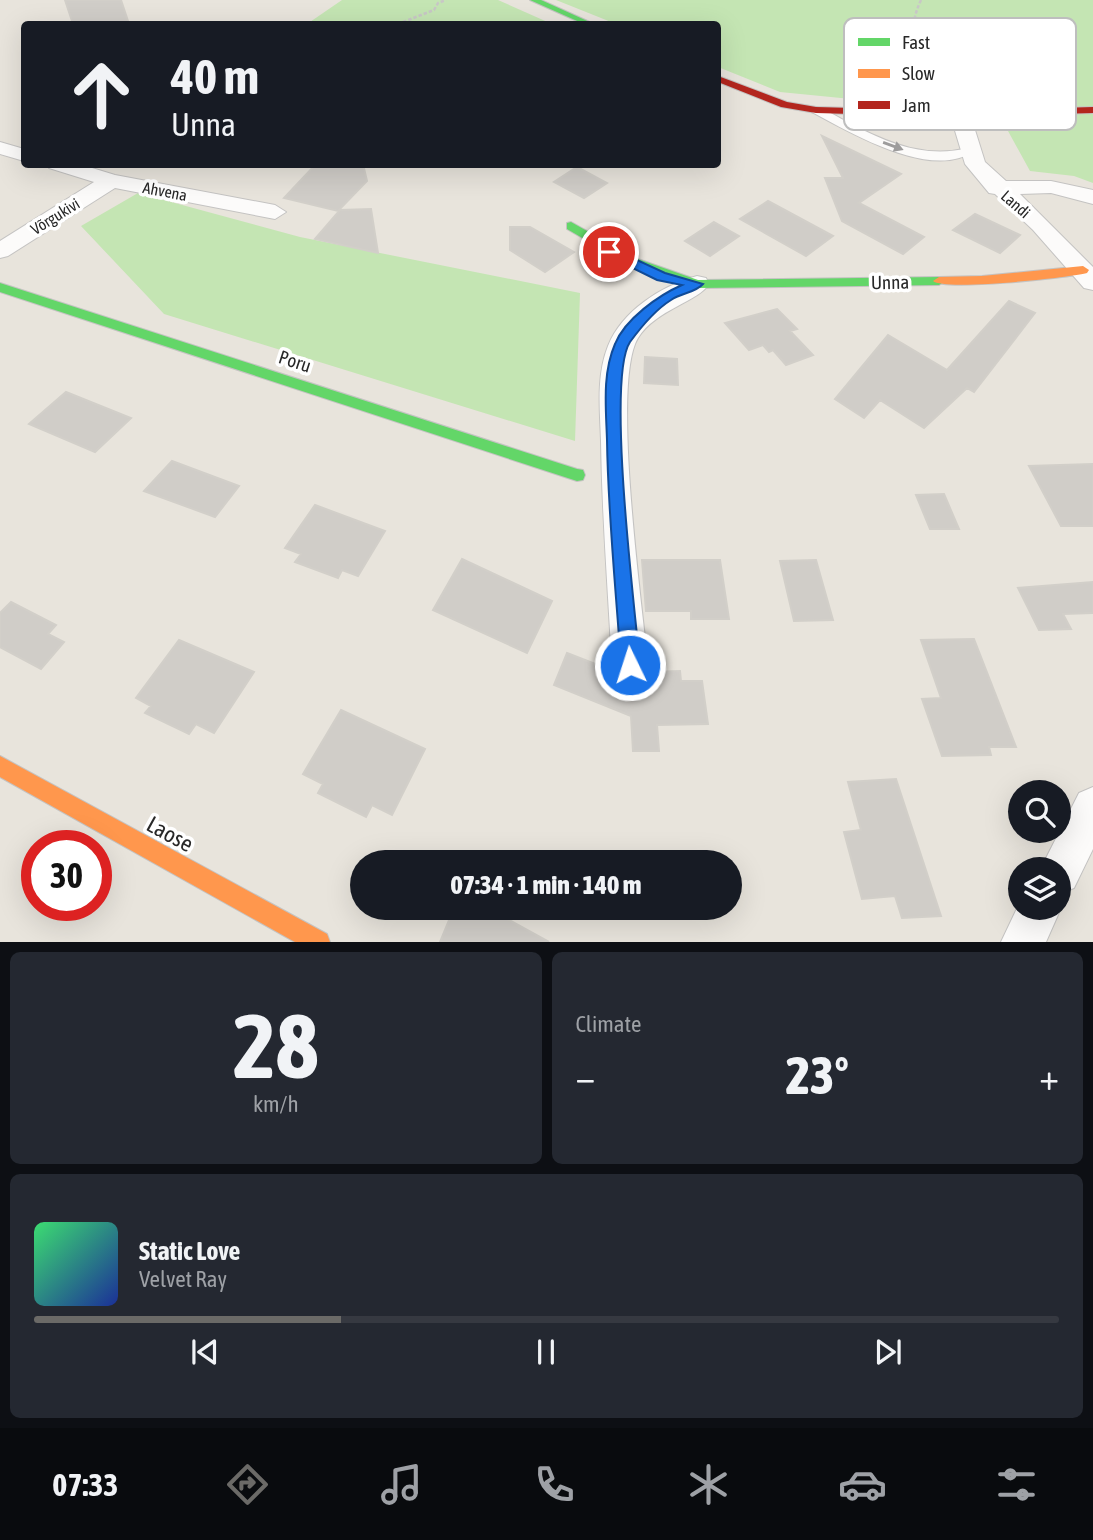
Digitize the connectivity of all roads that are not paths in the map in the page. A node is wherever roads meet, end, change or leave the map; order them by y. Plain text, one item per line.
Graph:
1 (534, 0) edge
2 (583, 21) edge
3 (721, 80) edge
4 (816, 110) junction
5 (844, 111) edge
6 (844, 124) edge
7 (856, 130) edge
8 (959, 130) edge
9 (0, 148) edge
10 (968, 151) junction
11 (21, 154) edge
12 (69, 168) edge
13 (111, 181) junction
14 (997, 188) junction
15 (1093, 197) edge
16 (275, 212) dead end
17 (572, 226) dead end
18 (0, 251) edge
19 (1088, 276) edge
20 (697, 284) junction
21 (0, 287) edge
22 (578, 475) dead end
23 (630, 665) dead end
24 (0, 766) edge
25 (1093, 807) edge
26 (1067, 857) edge
27 (1035, 920) edge
28 (319, 942) edge
29 (1023, 942) edge

1 - 2 street
3 - 4 street
4 - 5 street
4 -> 6 lane
7 -> 10 lane
8 - 10 street, Landi
9 - 11 street
10 - 14 street, Landi
12 - 13 street, Ahvena
13 - 16 street, Ahvena
13 - 18 street, Võrgukivi
14 - 15 street
14 - 19 street, Landi
17 - 20 street, Unna
19 - 20 street, Unna
20 - 23 street, Unna
21 - 22 street, Poru
24 - 28 street, Laose
25 - 26 street
27 - 29 street

